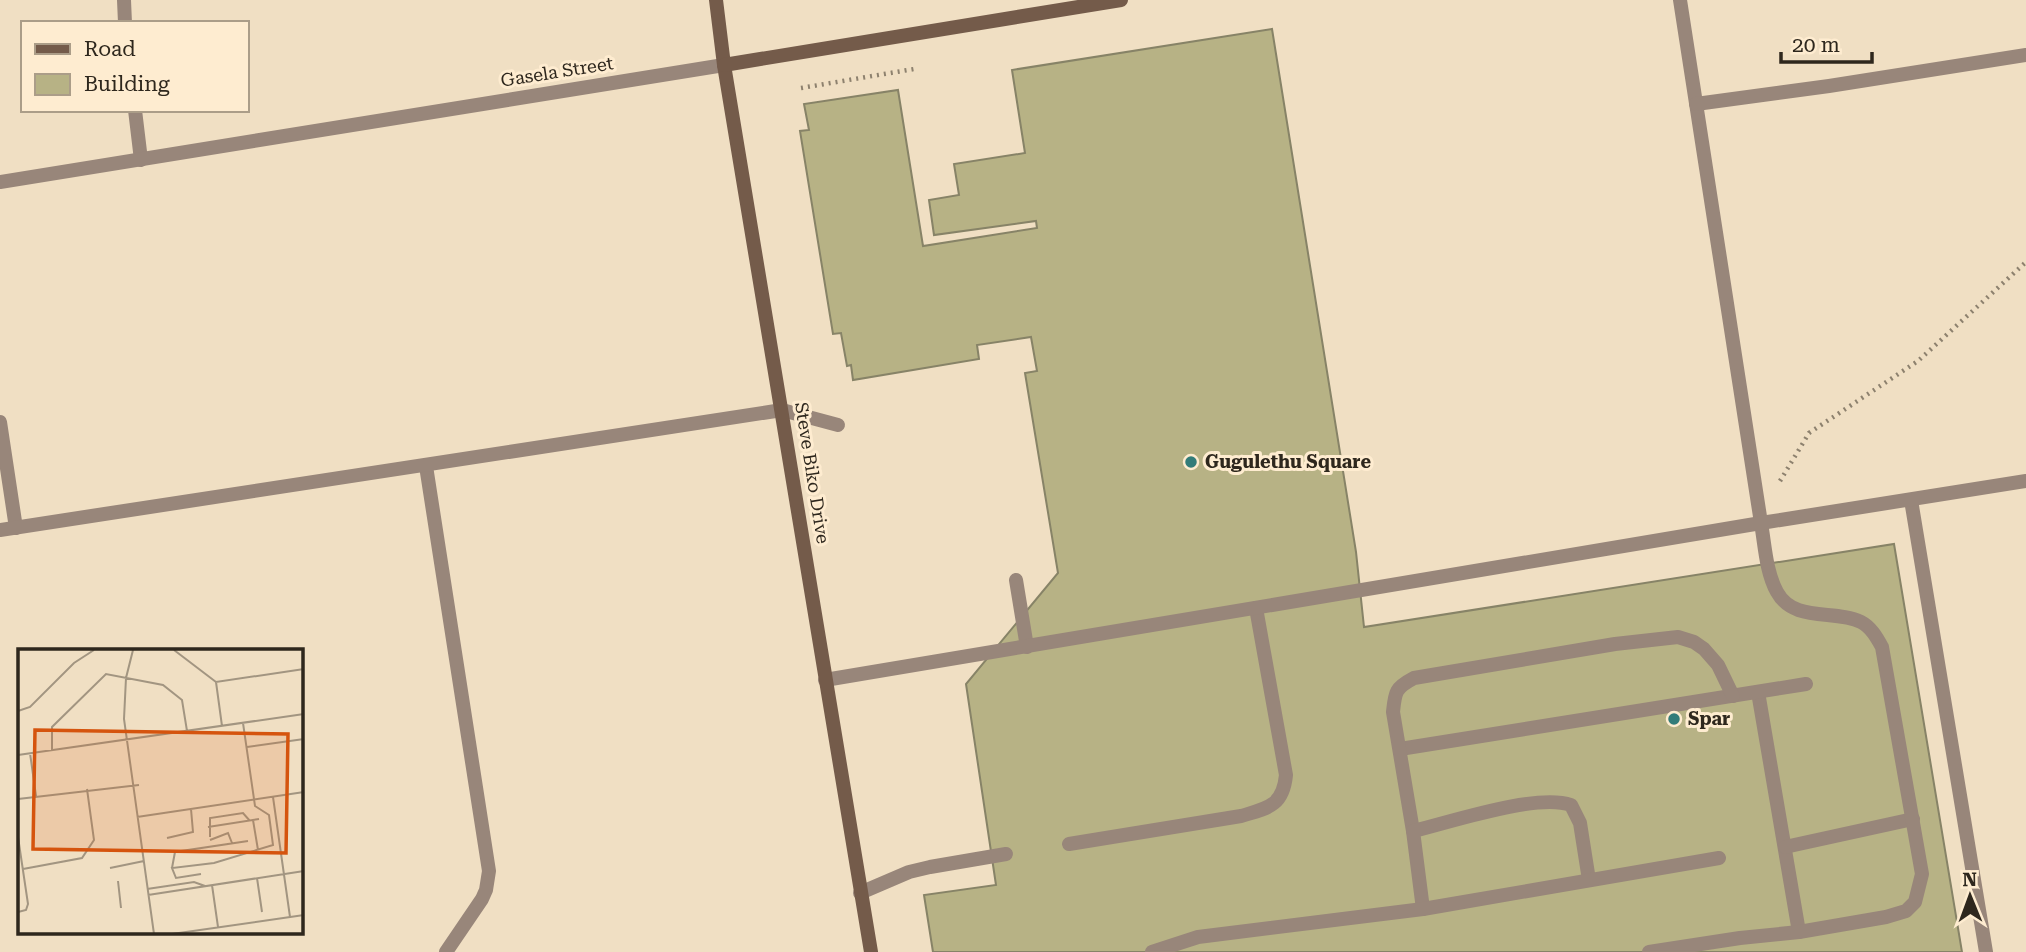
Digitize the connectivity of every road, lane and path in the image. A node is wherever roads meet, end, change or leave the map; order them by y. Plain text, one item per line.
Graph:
1 (124, 0) edge
2 (716, 0) edge
3 (1121, 0) edge
4 (1680, 0) edge
5 (125, 21) edge
6 (2026, 55) edge
7 (724, 65) junction
8 (914, 69) dead end
9 (801, 88) dead end
10 (1696, 104) junction
11 (135, 112) edge
12 (141, 160) junction
13 (0, 182) edge
14 (2026, 262) edge
15 (782, 410) junction
16 (0, 422) edge
17 (838, 425) dead end
18 (426, 466) junction
19 (1780, 481) dead end
20 (2026, 481) edge
21 (1911, 500) junction
22 (1761, 523) junction
23 (16, 528) junction
24 (0, 530) edge
25 (1016, 580) dead end
26 (1256, 608) junction
27 (1027, 647) junction
28 (825, 680) junction
29 (1806, 684) dead end
30 (1758, 692) junction
31 (1733, 696) junction
32 (1400, 749) junction
33 (1913, 819) junction
34 (1413, 831) junction
35 (1069, 844) dead end
36 (1785, 847) junction
37 (1006, 855) dead end
38 (1719, 858) dead end
39 (1589, 880) junction
40 (860, 893) junction
41 (1423, 909) junction
42 (1799, 932) junction
43 (446, 952) edge
44 (871, 952) edge
45 (1152, 952) edge
46 (1649, 952) edge
47 (1986, 952) edge

1 - 5 street
2 - 7 main road, Steve Biko Drive
3 - 7 main road, Gasela Street
4 - 10 street
6 - 10 street
7 - 12 street, Gasela Street
7 - 15 main road, Steve Biko Drive
8 - 9 path
10 - 22 street
11 - 12 street
12 - 13 street, Gasela Street
14 - 19 path
15 - 17 street
15 - 18 street
15 - 28 main road, Steve Biko Drive
16 - 23 street
18 - 23 street
18 - 43 street
20 - 21 street
21 - 22 street
21 - 47 street
22 - 26 street
22 - 33 street
23 - 24 street
25 - 27 street
26 - 27 street
26 - 35 street
27 - 28 street
28 - 40 main road, Steve Biko Drive
29 - 30 street
30 - 31 street
30 - 36 street
31 - 32 street
31 - 32 street
32 - 34 street
33 - 36 street
33 - 42 street
34 - 39 street
34 - 41 street
36 - 42 street
37 - 40 street
38 - 39 street
39 - 41 street
40 - 44 main road, Steve Biko Drive
41 - 45 street
42 - 46 street

